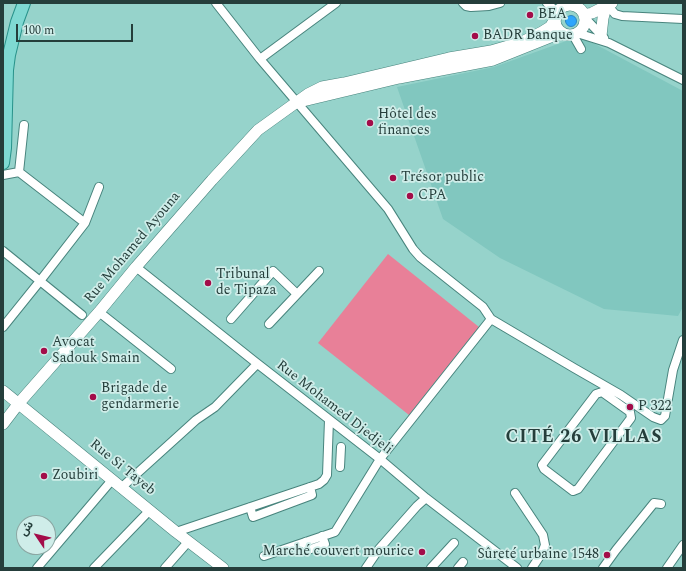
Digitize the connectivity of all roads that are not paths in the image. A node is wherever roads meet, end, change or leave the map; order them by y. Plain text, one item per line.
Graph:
1 (24, 3) edge
2 (216, 3) edge
3 (336, 3) edge
4 (463, 3) edge
5 (500, 3) edge
6 (547, 3) edge
7 (607, 5) edge
8 (577, 10) edge
9 (557, 15) junction
10 (683, 19) edge
11 (573, 34) junction
12 (605, 40) junction
13 (581, 49) dead end
14 (260, 59) junction
15 (683, 80) edge
16 (296, 102) junction
17 (24, 124) dead end
18 (3, 163) edge
19 (19, 172) junction
20 (3, 175) edge
21 (99, 187) dead end
22 (86, 223) junction
23 (3, 251) edge
24 (136, 267) junction
25 (319, 271) dead end
26 (40, 281) junction
27 (297, 294) junction
28 (100, 312) junction
29 (82, 315) dead end
30 (491, 318) junction
31 (231, 319) dead end
32 (270, 324) dead end
33 (3, 327) edge
34 (683, 340) edge
35 (257, 364) junction
36 (171, 369) dead end
37 (3, 391) edge
38 (18, 403) junction
39 (639, 406) junction
40 (631, 414) junction
41 (329, 420) junction
42 (3, 424) edge
43 (341, 447) dead end
44 (327, 457) junction
45 (340, 458) junction
46 (380, 459) junction
47 (340, 467) dead end
48 (112, 480) junction
49 (122, 487) junction
50 (515, 493) dead end
51 (426, 498) junction
52 (661, 504) dead end
53 (150, 510) junction
54 (176, 532) junction
55 (188, 542) junction
56 (454, 543) dead end
57 (683, 545) edge
58 (264, 556) dead end
59 (508, 565) edge
60 (369, 567) edge
61 (37, 568) edge
62 (94, 568) edge
63 (165, 568) edge
64 (223, 568) edge
65 (431, 568) edge
66 (518, 568) edge
67 (532, 568) edge
68 (603, 568) edge
69 (667, 568) edge

1 - 18 main road
2 - 14 street
3 - 14 street
4 - 5 street
6 - 9 street
7 - 8 main road
7 - 10 street
7 - 12 main road
8 - 9 main road
8 - 11 main road
8 - 12 street
9 - 11 main road
9 - 16 main road, Rue Mohamed Ayouna
11 - 12 street
11 - 13 street
11 - 16 main road
12 - 15 street
14 - 16 street
16 - 24 main road, Rue Mohamed Ayouna
16 - 30 street
17 - 19 street
19 - 20 street
19 - 22 street
21 - 22 street
22 - 26 street
23 - 26 street
24 - 28 main road, Rue Mohamed Ayouna
24 - 35 street, Rue Mohamed Djedjeli
25 - 27 street
26 - 29 street
26 - 33 street
27 - 31 street
27 - 32 street
28 - 36 street
28 - 38 main road, Rue Mohamed Ayouna
30 - 39 street
30 - 46 street
34 - 39 street
35 - 41 street, Rue Mohamed Djedjeli
35 - 49 street
37 - 38 main road, Rue Si Tayeb
38 - 42 main road, Rue Mohamed Ayouna
38 - 48 main road, Rue Si Tayeb
39 - 40 street
40 - 40 street
41 - 44 street
41 - 46 street, Rue Mohamed Djedjeli
43 - 45 street
44 - 45 street
44 - 54 street
45 - 47 street
46 - 51 street, Rue Mohamed Djedjeli
46 - 58 street
48 - 49 main road, Rue Si Tayeb
48 - 61 street
49 - 53 main road, Rue Si Tayeb
50 - 67 street
51 - 59 street, Rue Mohamed Djedjeli
51 - 60 street
52 - 68 street
53 - 54 main road, Rue Si Tayeb
53 - 62 street
54 - 55 main road, Rue Si Tayeb
55 - 63 street
55 - 64 main road, Rue Si Tayeb
56 - 65 street
57 - 69 street
59 - 66 street, Rue Mohamed Djedjeli

